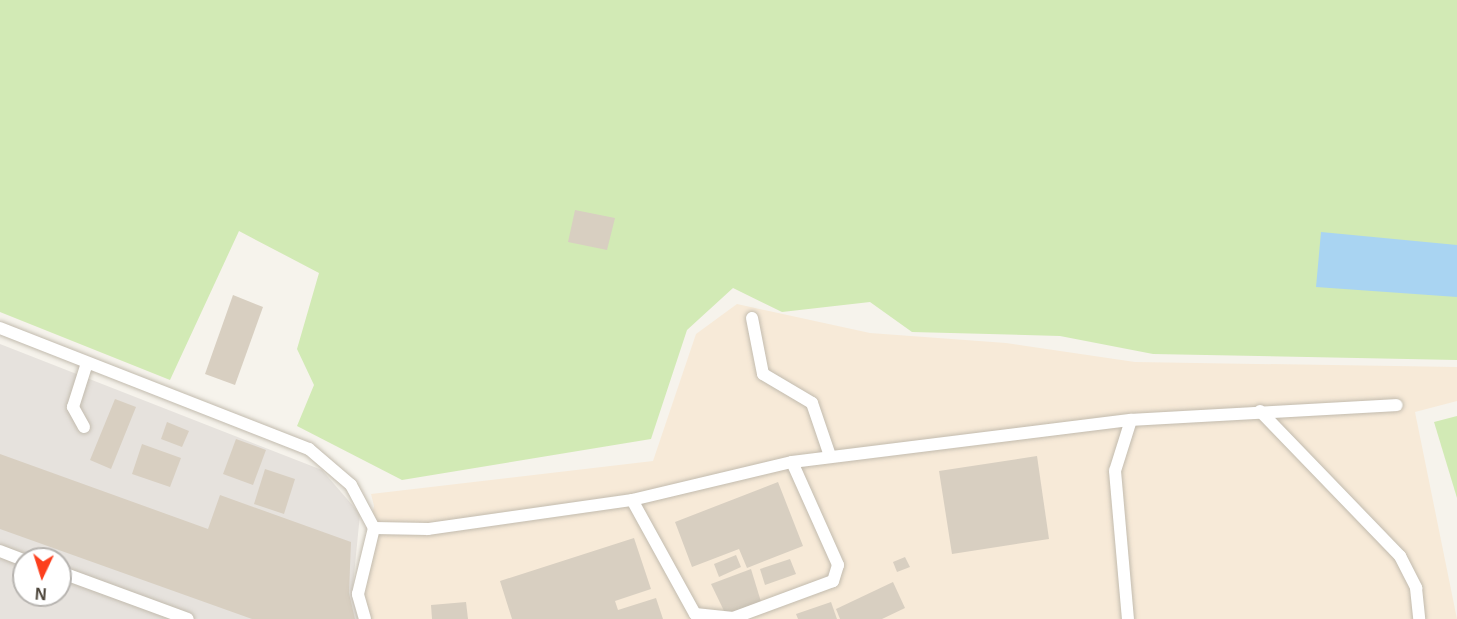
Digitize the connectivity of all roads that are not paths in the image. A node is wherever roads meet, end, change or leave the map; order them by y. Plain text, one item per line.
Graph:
1 (752, 318) dead end
2 (0, 328) edge
3 (86, 366) junction
4 (1397, 405) dead end
5 (1260, 411) junction
6 (1131, 420) junction
7 (84, 427) dead end
8 (830, 456) junction
9 (792, 462) junction
10 (632, 500) junction
11 (374, 528) junction
12 (72, 576) edge
13 (188, 619) edge
14 (365, 619) edge
15 (1128, 619) edge
16 (1419, 619) edge

1 - 8 lane
2 - 3 lane
3 - 7 lane
3 - 11 lane
4 - 5 lane
5 - 6 lane
5 - 16 lane
6 - 8 lane
6 - 15 lane
8 - 9 lane
9 - 10 lane
9 - 10 lane
10 - 11 lane
11 - 14 lane
12 - 13 lane

